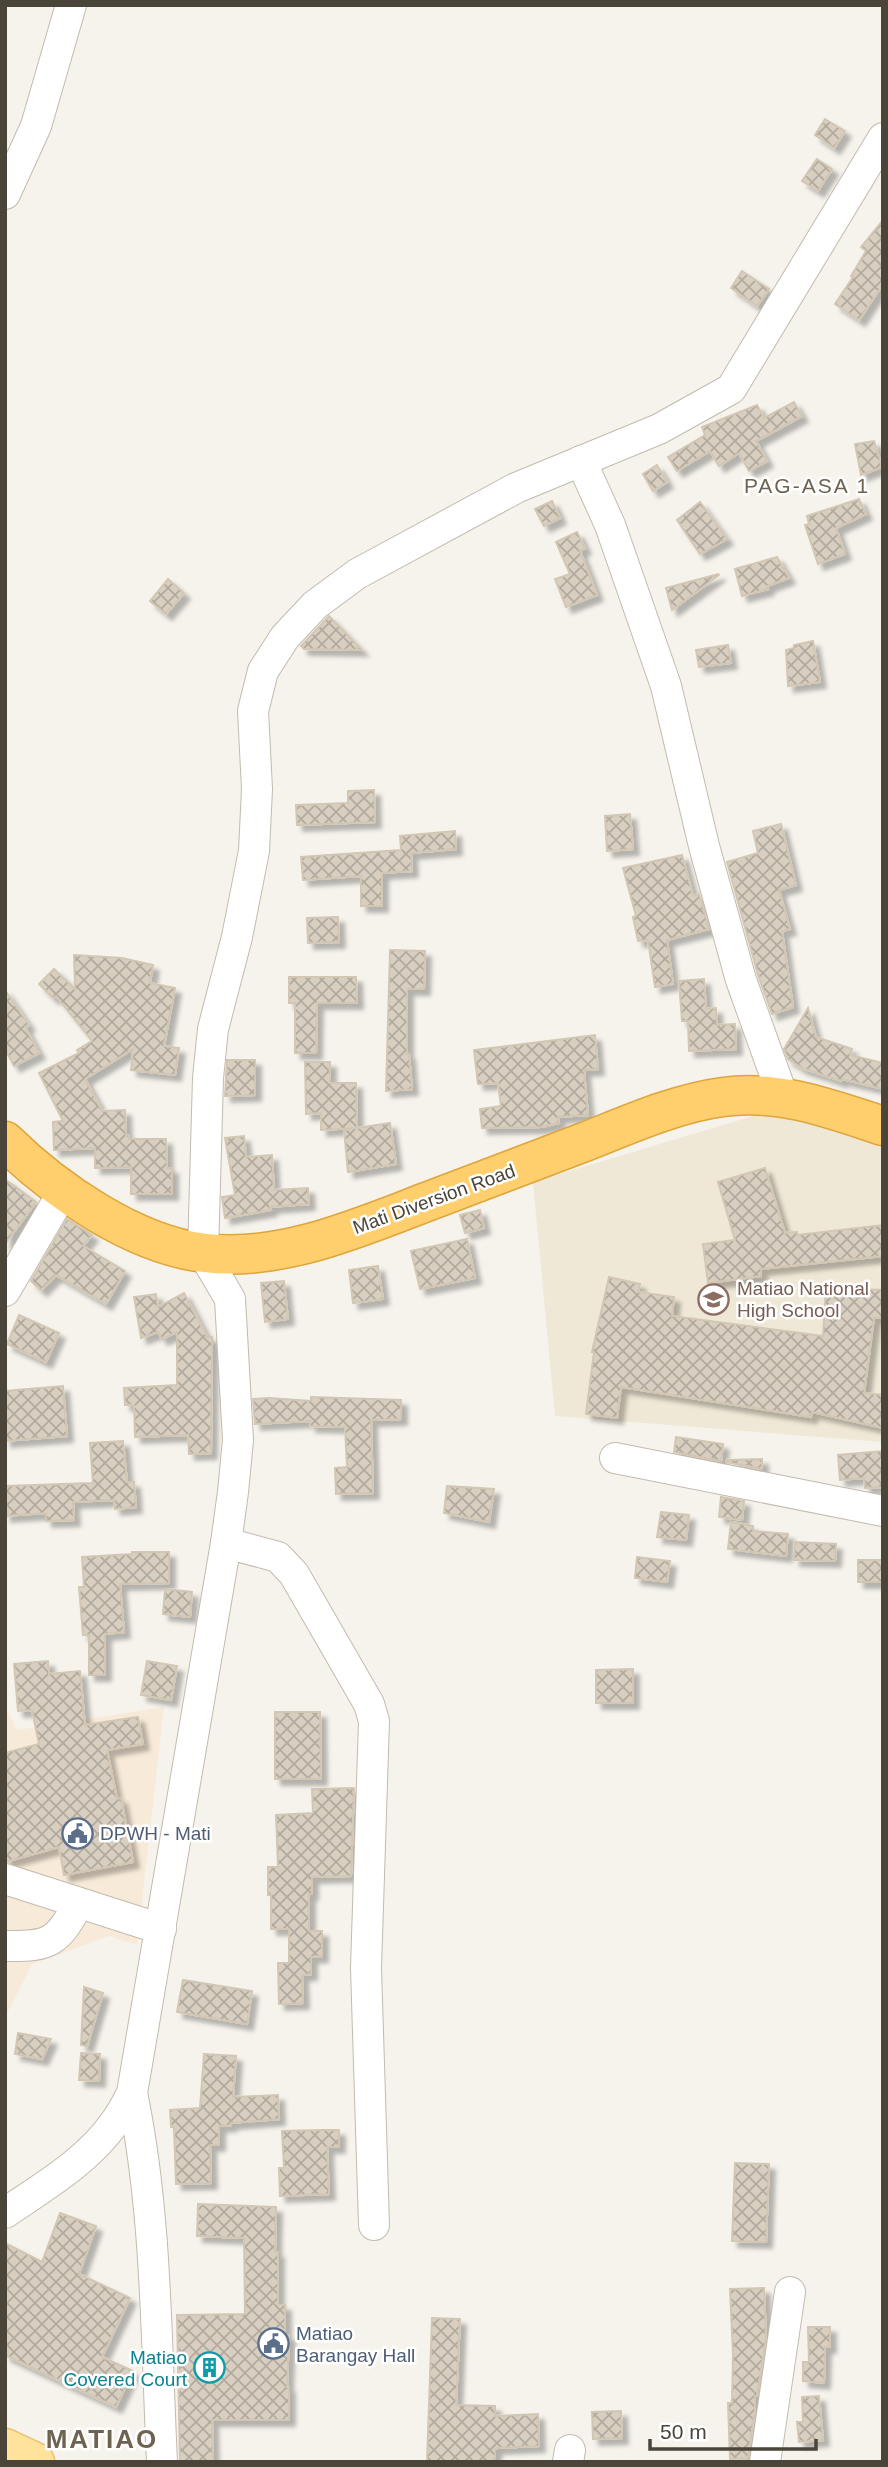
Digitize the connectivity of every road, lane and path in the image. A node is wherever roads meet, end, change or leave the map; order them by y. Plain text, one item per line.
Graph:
1 (71, 5) edge
2 (883, 138) edge
3 (5, 194) edge
4 (581, 461) junction
5 (783, 1097) junction
6 (883, 1126) edge
7 (5, 1141) edge
8 (63, 1192) junction
9 (203, 1253) junction
10 (249, 1255) junction
11 (5, 1291) edge
12 (230, 1299) junction
13 (615, 1458) dead end
14 (883, 1510) edge
15 (226, 1543) junction
16 (5, 1879) edge
17 (79, 1903) junction
18 (161, 1930) junction
19 (5, 1946) edge
20 (132, 2093) junction
21 (5, 2213) edge
22 (374, 2225) dead end
23 (790, 2292) dead end
24 (5, 2448) edge
25 (35, 2462) edge
26 (162, 2462) edge
27 (765, 2462) edge

1 - 3 street
2 - 4 street
4 - 5 street
4 - 9 street
5 - 6 highway, Mati Diversion Road
5 - 10 highway, Mati Diversion Road
7 - 8 highway, Mati Diversion Road
8 - 9 highway, Mati Diversion Road
8 - 11 street
9 - 10 highway, Mati Diversion Road
9 - 12 street
10 - 12 street
12 - 15 street
13 - 14 street
15 - 18 street
15 - 22 street
16 - 17 street
17 - 18 street
17 - 19 street
18 - 20 street
20 - 21 street
20 - 26 street
23 - 27 street
24 - 25 main road

